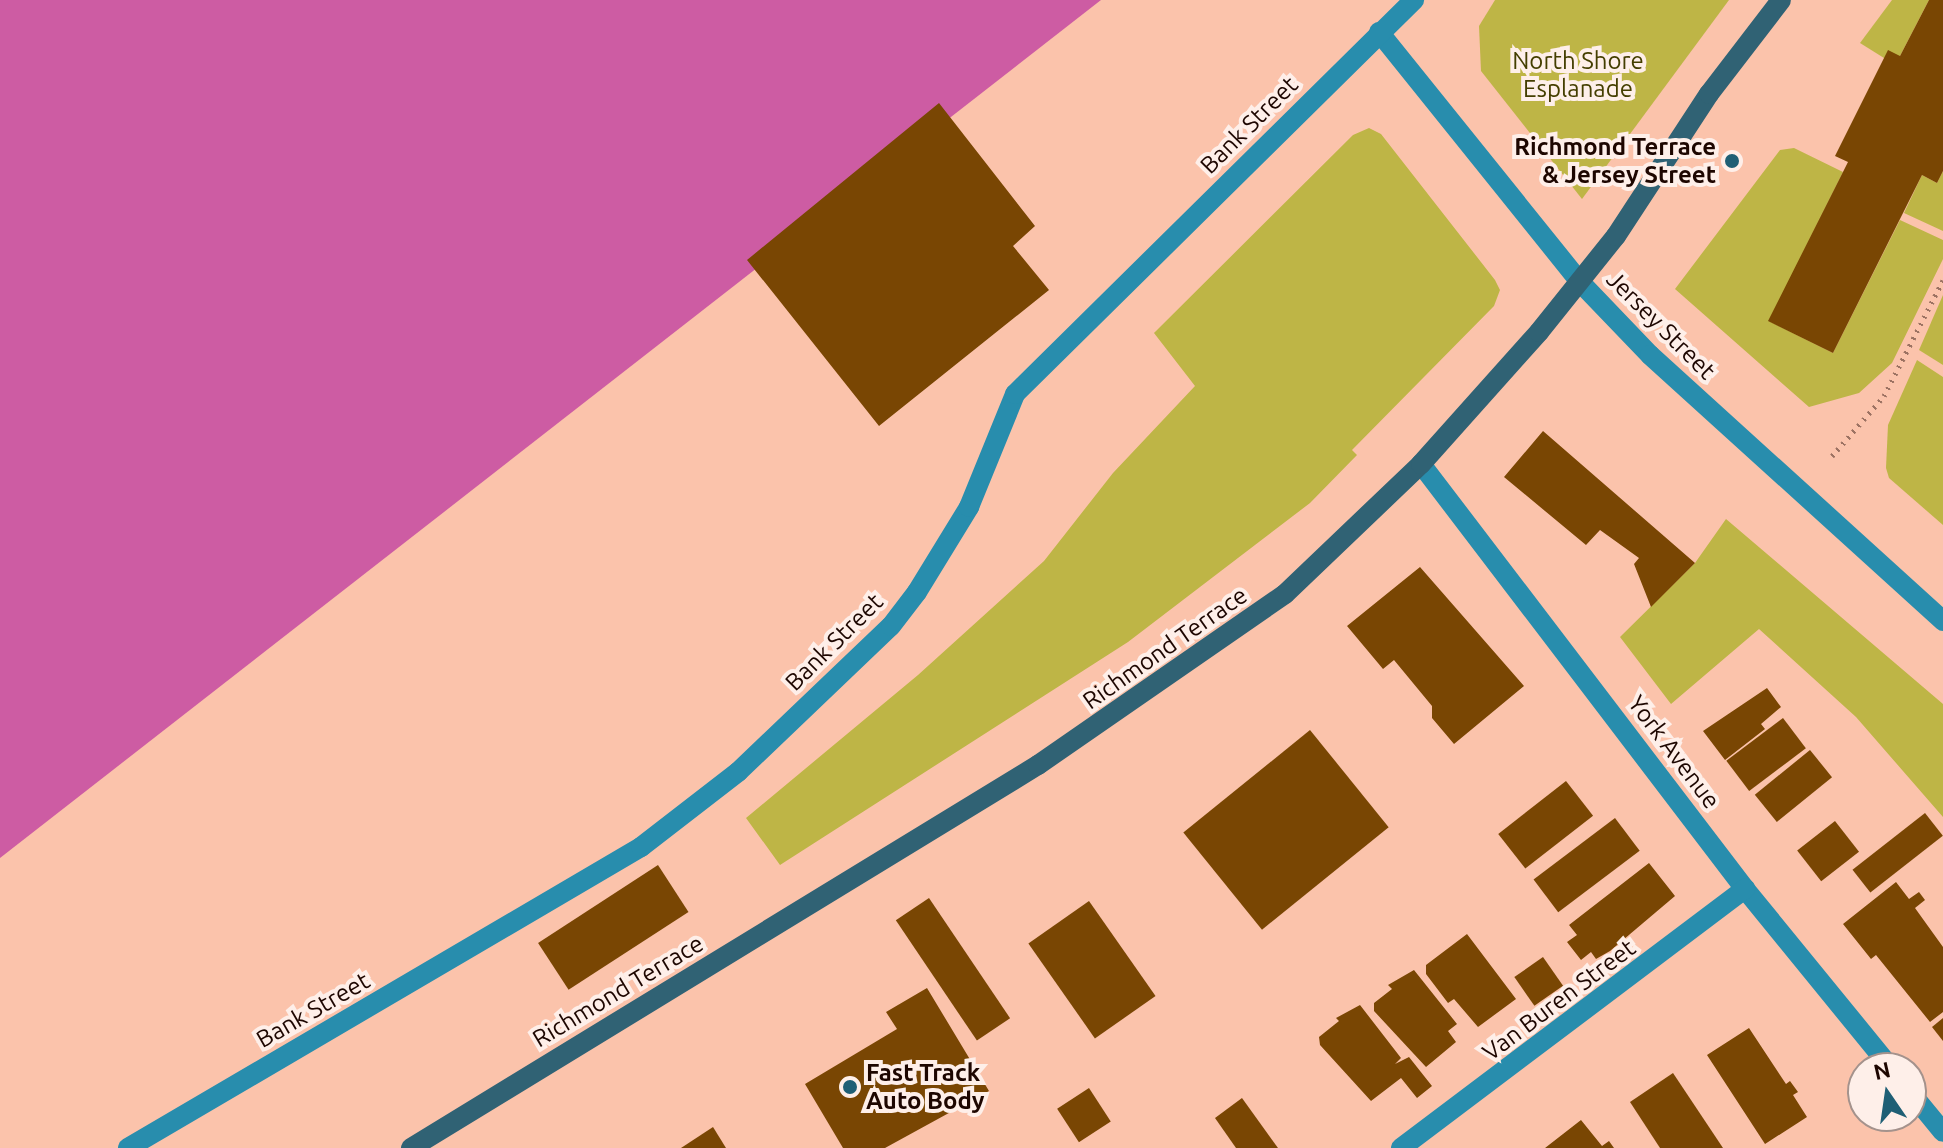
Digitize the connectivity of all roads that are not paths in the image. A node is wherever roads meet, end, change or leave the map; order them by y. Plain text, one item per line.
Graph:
1 (1414, 0) edge
2 (1781, 0) edge
3 (1379, 32) junction
4 (1580, 282) junction
5 (1421, 464) junction
6 (1943, 621) edge
7 (1745, 889) junction
8 (1878, 1052) edge
9 (1927, 1112) edge
10 (1943, 1132) edge
11 (1943, 1144) edge
12 (128, 1148) edge
13 (411, 1148) edge
14 (1401, 1148) edge
15 (1937, 1148) edge

1 - 3 street, Bank Street
2 - 4 main road, Richmond Terrace
3 - 4 street, Jersey Street
3 - 12 street, Bank Street
4 - 5 main road, Richmond Terrace
4 - 6 street, Jersey Street
5 - 7 street, York Avenue
5 - 13 main road, Richmond Terrace
7 - 8 street, York Avenue
7 - 14 street, Van Buren Street
9 - 10 street
11 - 15 street

